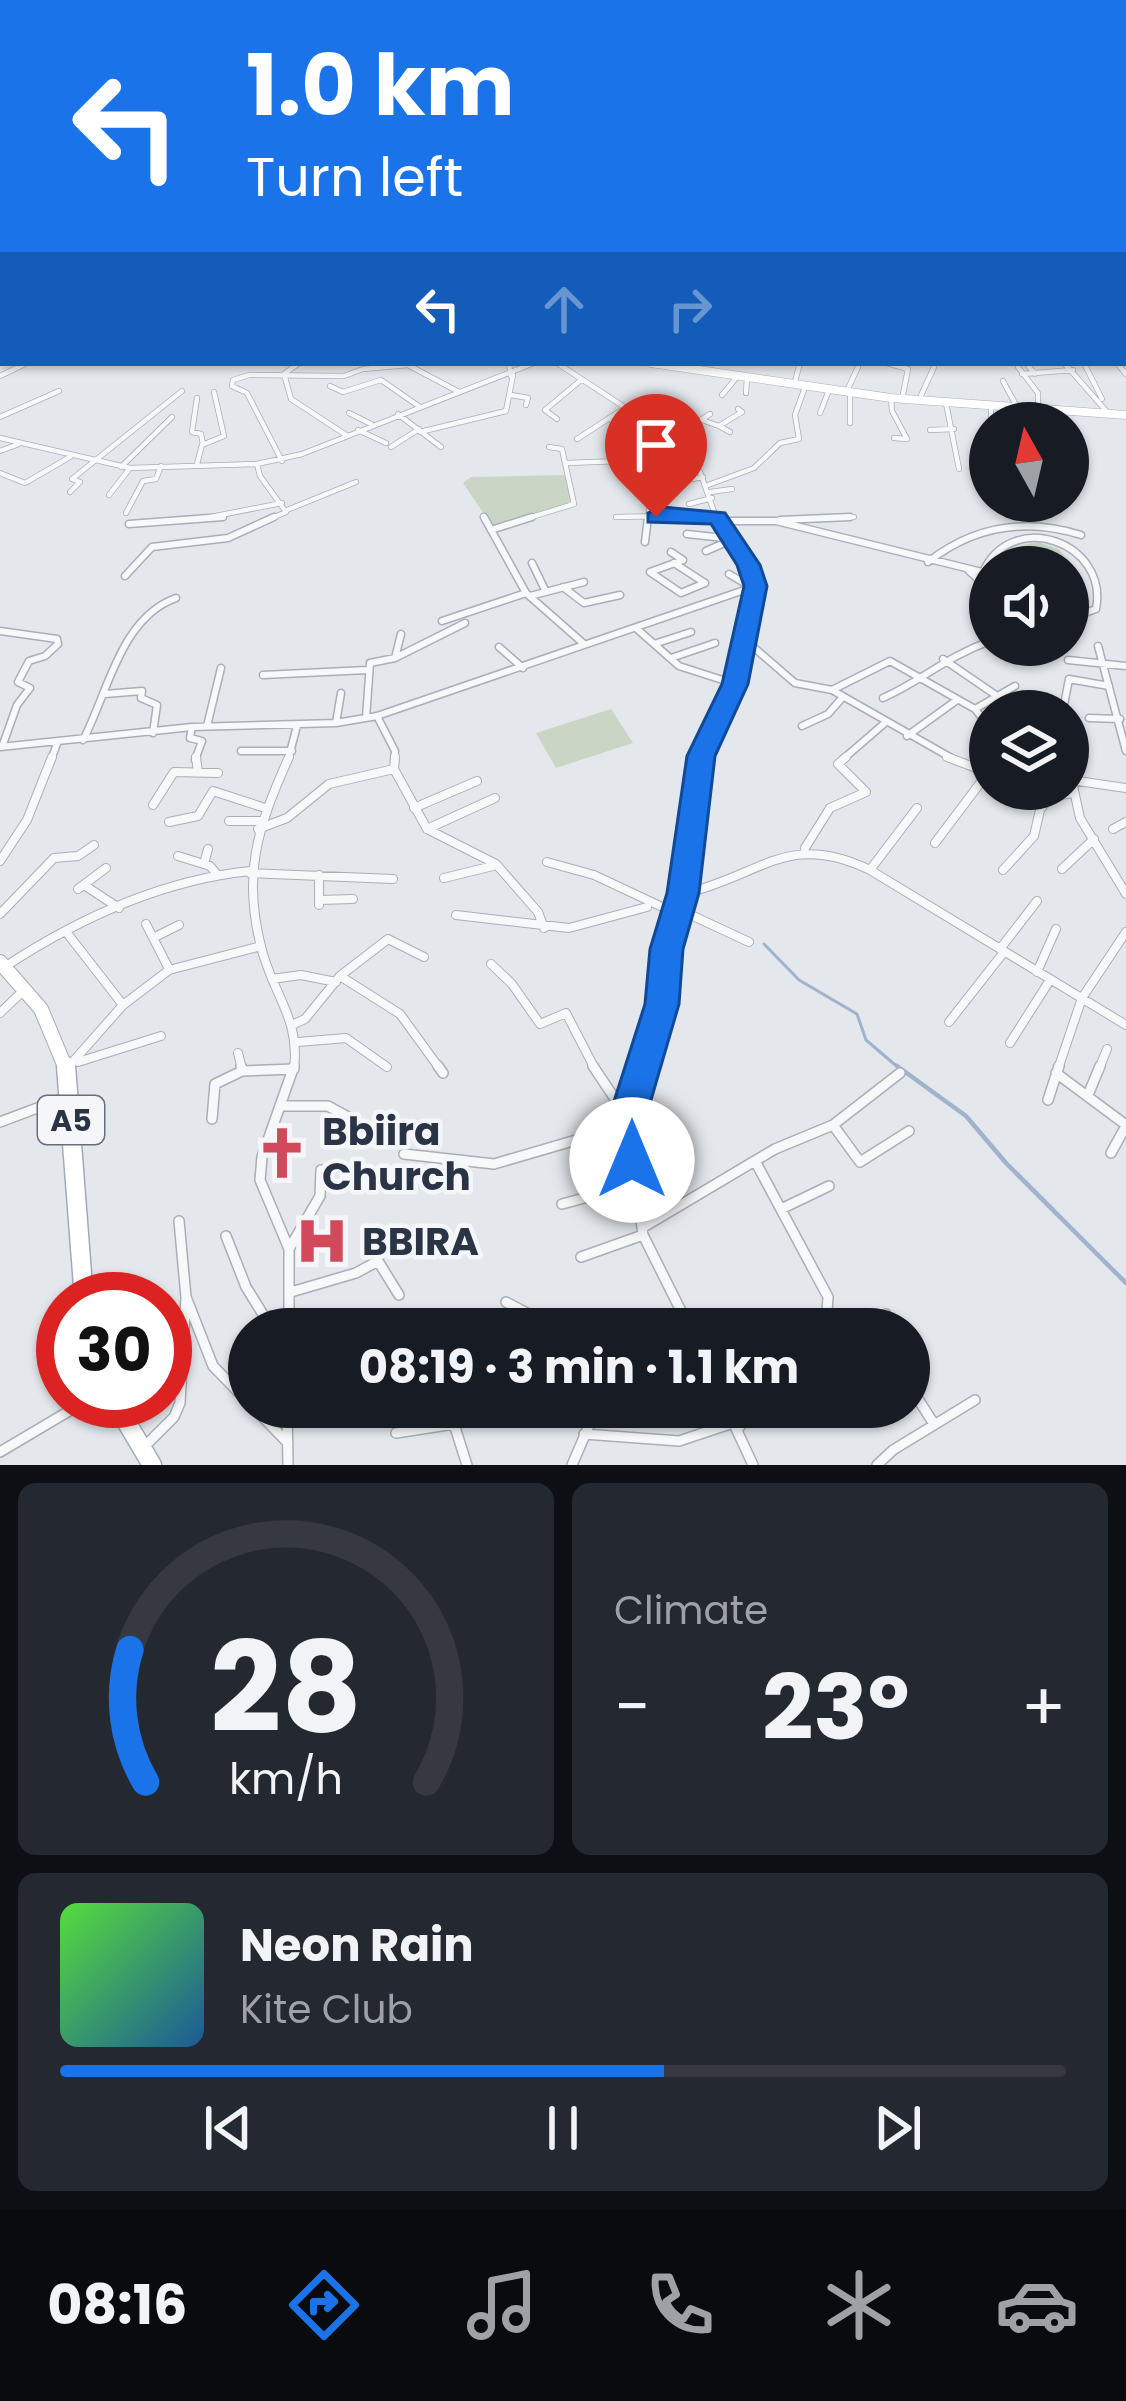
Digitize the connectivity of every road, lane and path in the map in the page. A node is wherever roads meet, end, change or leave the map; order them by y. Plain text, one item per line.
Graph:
1 (296, 366) edge
2 (399, 366) edge
3 (407, 366) edge
4 (507, 366) edge
5 (529, 366) edge
6 (561, 366) edge
7 (669, 366) edge
8 (799, 366) edge
9 (898, 366) edge
10 (1029, 366) edge
11 (1068, 366) edge
12 (1085, 366) edge
13 (858, 367) dead end
14 (934, 367) dead end
15 (1074, 370) junction
16 (373, 374) dead end
17 (1036, 374) junction
18 (284, 376) junction
19 (512, 376) junction
20 (742, 378) junction
21 (381, 380) junction
22 (580, 380) junction
23 (1003, 381) dead end
24 (794, 385) junction
25 (330, 386) dead end
26 (805, 386) junction
27 (829, 390) junction
28 (59, 391) dead end
29 (182, 391) dead end
30 (214, 392) dead end
31 (459, 392) junction
32 (746, 393) dead end
33 (848, 393) junction
34 (511, 395) junction
35 (722, 395) dead end
36 (197, 398) dead end
37 (896, 398) junction
38 (919, 400) junction
39 (1014, 402) edge
40 (1038, 402) edge
41 (1100, 402) junction
42 (946, 403) junction
43 (526, 405) dead end
44 (969, 405) edge
45 (419, 407) junction
46 (625, 407) junction
47 (738, 410) dead end
48 (688, 411) dead end
49 (1089, 412) edge
50 (349, 413) dead end
51 (820, 413) dead end
52 (1108, 413) junction
53 (398, 414) junction
54 (710, 414) dead end
55 (1126, 415) edge
56 (0, 417) edge
57 (172, 417) dead end
58 (557, 418) dead end
59 (609, 418) junction
60 (702, 420) junction
61 (850, 423) dead end
62 (371, 424) junction
63 (719, 426) junction
64 (954, 429) junction
65 (358, 430) junction
66 (419, 430) junction
67 (930, 430) dead end
68 (656, 432) junction
69 (730, 432) dead end
70 (346, 435) junction
71 (0, 438) edge
72 (894, 438) dead end
73 (578, 439) dead end
74 (667, 442) junction
75 (637, 443) junction
76 (22, 444) junction
77 (202, 444) junction
78 (440, 447) dead end
79 (549, 447) dead end
80 (0, 451) edge
81 (621, 451) dead end
82 (650, 456) dead end
83 (70, 457) junction
84 (282, 460) junction
85 (89, 461) junction
86 (621, 461) dead end
87 (567, 463) junction
88 (197, 464) junction
89 (257, 464) junction
90 (121, 466) junction
91 (161, 466) junction
92 (130, 468) junction
93 (663, 468) dead end
94 (959, 469) dead end
95 (0, 473) edge
96 (356, 482) dead end
97 (709, 488) junction
98 (732, 489) dead end
99 (663, 490) dead end
100 (70, 492) dead end
101 (110, 495) dead end
102 (650, 502) dead end
103 (689, 504) dead end
104 (285, 507) junction
105 (126, 513) dead end
106 (663, 513) junction
107 (482, 516) dead end
108 (616, 517) dead end
109 (648, 517) junction
110 (854, 517) dead end
111 (718, 519) junction
112 (776, 520) junction
113 (129, 524) dead end
114 (491, 530) junction
115 (687, 534) dead end
116 (1081, 535) dead end
117 (728, 539) junction
118 (645, 542) dead end
119 (1003, 546) edge
120 (1075, 546) edge
121 (706, 551) dead end
122 (671, 552) dead end
123 (1089, 557) edge
124 (658, 559) dead end
125 (928, 562) junction
126 (532, 563) dead end
127 (671, 564) junction
128 (968, 570) edge
129 (730, 574) dead end
130 (125, 576) dead end
131 (584, 582) dead end
132 (563, 587) junction
133 (753, 587) junction
134 (693, 588) junction
135 (546, 592) junction
136 (528, 595) junction
137 (620, 595) dead end
138 (176, 598) dead end
139 (709, 602) junction
140 (1089, 612) edge
141 (442, 621) dead end
142 (465, 623) dead end
143 (638, 629) junction
144 (0, 631) edge
145 (691, 632) dead end
146 (400, 634) dead end
147 (745, 639) junction
148 (715, 643) dead end
149 (584, 644) junction
150 (654, 644) junction
151 (1097, 646) dead end
152 (499, 647) dead end
153 (969, 649) edge
154 (394, 658) junction
155 (671, 658) junction
156 (943, 659) junction
157 (1089, 664) edge
158 (1104, 666) junction
159 (1126, 666) edge
160 (221, 668) dead end
161 (523, 668) junction
162 (367, 670) junction
163 (263, 675) dead end
164 (921, 675) junction
165 (735, 684) junction
166 (1015, 686) dead end
167 (1109, 686) junction
168 (832, 690) junction
169 (988, 690) edge
170 (1008, 690) edge
171 (1067, 690) edge
172 (341, 693) dead end
173 (105, 694) junction
174 (842, 698) junction
175 (883, 698) dead end
176 (958, 699) junction
177 (969, 705) edge
178 (376, 716) junction
179 (366, 718) junction
180 (1089, 718) dead end
181 (1120, 719) junction
182 (886, 722) junction
183 (336, 723) junction
184 (0, 724) edge
185 (11, 725) junction
186 (297, 725) junction
187 (207, 726) junction
188 (802, 726) dead end
189 (192, 727) junction
190 (153, 733) junction
191 (907, 736) junction
192 (58, 740) junction
193 (83, 740) junction
194 (1, 747) edge
195 (242, 751) dead end
196 (292, 751) junction
197 (1126, 751) edge
198 (969, 764) edge
199 (394, 769) junction
200 (198, 772) junction
201 (218, 772) dead end
202 (477, 782) dead end
203 (1089, 783) edge
204 (1126, 788) edge
205 (494, 798) dead end
206 (969, 803) edge
207 (153, 805) dead end
208 (265, 808) junction
209 (414, 808) junction
210 (917, 808) dead end
211 (1040, 810) edge
212 (1078, 810) edge
213 (229, 821) dead end
214 (170, 822) dead end
215 (1126, 822) edge
216 (259, 825) junction
217 (427, 829) junction
218 (1113, 830) dead end
219 (1094, 839) junction
220 (934, 843) dead end
221 (94, 845) dead end
222 (805, 848) junction
223 (208, 849) dead end
224 (178, 856) dead end
225 (0, 862) edge
226 (547, 862) dead end
227 (204, 864) junction
228 (496, 865) junction
229 (106, 868) dead end
230 (1062, 869) dead end
231 (870, 870) junction
232 (1004, 870) dead end
233 (250, 872) junction
234 (216, 873) junction
235 (319, 875) junction
236 (444, 878) dead end
237 (393, 879) dead end
238 (683, 893) junction
239 (1126, 894) edge
240 (352, 899) dead end
241 (331, 900) junction
242 (1036, 901) dead end
243 (647, 907) junction
244 (119, 908) junction
245 (675, 911) junction
246 (332, 913) dead end
247 (0, 914) edge
248 (456, 915) dead end
249 (146, 924) dead end
250 (178, 925) dead end
251 (544, 928) junction
252 (1056, 929) dead end
253 (1126, 932) edge
254 (68, 933) junction
255 (155, 938) junction
256 (749, 942) dead end
257 (261, 946) junction
258 (1002, 951) junction
259 (424, 957) dead end
260 (3, 964) edge
261 (491, 964) dead end
262 (169, 970) junction
263 (1037, 973) junction
264 (338, 979) junction
265 (272, 980) junction
266 (1050, 980) junction
267 (26, 989) junction
268 (1082, 998) junction
269 (123, 1005) junction
270 (0, 1013) edge
271 (949, 1022) dead end
272 (294, 1024) junction
273 (1126, 1025) edge
274 (161, 1036) dead end
275 (298, 1042) junction
276 (1010, 1042) dead end
277 (1106, 1049) dead end
278 (238, 1053) dead end
279 (71, 1064) junction
280 (387, 1067) dead end
281 (295, 1069) junction
282 (242, 1071) junction
283 (443, 1073) dead end
284 (900, 1073) dead end
285 (1056, 1073) junction
286 (69, 1096) junction
287 (1088, 1096) junction
288 (1048, 1100) dead end
289 (282, 1106) junction
290 (348, 1117) dead end
291 (628, 1117) junction
292 (212, 1119) dead end
293 (0, 1123) edge
294 (833, 1125) junction
295 (1126, 1125) edge
296 (909, 1131) dead end
297 (631, 1136) junction
298 (1111, 1153) dead end
299 (404, 1154) dead end
300 (755, 1161) junction
301 (321, 1170) dead end
302 (633, 1185) junction
303 (830, 1186) dead end
304 (562, 1204) dead end
305 (782, 1209) junction
306 (178, 1220) dead end
307 (643, 1232) junction
308 (226, 1236) dead end
309 (289, 1249) junction
310 (581, 1257) dead end
311 (82, 1272) edge
312 (183, 1272) edge
313 (291, 1292) junction
314 (399, 1295) dead end
315 (506, 1302) dead end
316 (259, 1308) edge
317 (290, 1308) edge
318 (517, 1308) edge
319 (680, 1308) edge
320 (826, 1308) edge
321 (192, 1312) edge
322 (228, 1381) edge
323 (975, 1400) dead end
324 (930, 1418) edge
325 (934, 1424) junction
326 (40, 1428) edge
327 (129, 1428) edge
328 (167, 1428) edge
329 (273, 1428) edge
330 (288, 1428) edge
331 (587, 1428) edge
332 (731, 1428) edge
333 (735, 1428) edge
334 (396, 1433) dead end
335 (584, 1434) junction
336 (288, 1443) junction
337 (0, 1452) edge
338 (146, 1458) edge
339 (288, 1465) edge
340 (467, 1465) edge
341 (572, 1465) edge
342 (753, 1465) edge
343 (877, 1465) edge

1 - 18 street
2 - 18 street
3 - 31 street
4 - 19 street
5 - 19 street
6 - 22 street
7 - 20 main road
8 - 24 street
9 - 37 street
10 - 17 street
11 - 15 street
12 - 41 street
13 - 33 street
14 - 38 street
15 - 17 street
15 - 41 street
16 - 21 street
17 - 40 street
18 - 70 street
18 - 84 street
19 - 31 street
19 - 34 street
20 - 24 main road
20 - 32 street
20 - 35 street
21 - 25 street
21 - 45 street
22 - 46 street
22 - 58 street
23 - 39 street
24 - 26 main road
26 - 27 main road
26 - 97 street
27 - 33 main road
27 - 51 street
28 - 56 street
29 - 85 street
30 - 77 street
31 - 45 street
33 - 37 main road
33 - 61 street
34 - 43 street
34 - 66 street
36 - 77 street
37 - 38 main road
37 - 72 street
38 - 42 main road
41 - 52 street
42 - 44 main road
42 - 64 street
45 - 53 street
46 - 59 street
46 - 68 street
47 - 63 street
48 - 68 street
49 - 52 main road
50 - 62 street
52 - 55 main road
53 - 62 street
53 - 66 street
54 - 60 street
57 - 90 street
59 - 73 street
59 - 75 street
60 - 63 street
60 - 74 street
62 - 65 street
63 - 69 street
64 - 67 street
64 - 94 street
65 - 66 street
65 - 70 street
66 - 78 street
68 - 74 street
70 - 84 street
71 - 76 street
74 - 97 street
75 - 81 street
75 - 82 street
76 - 80 street
76 - 83 street
77 - 88 street
79 - 87 street
83 - 85 street
83 - 95 street
84 - 89 street
85 - 90 street
85 - 100 street
86 - 87 street
87 - 114 street
88 - 89 street
88 - 91 street
89 - 104 street
90 - 92 street
91 - 92 street
91 - 105 street
92 - 101 street
93 - 97 street
96 - 104 street
97 - 98 street
97 - 103 street
97 - 111 street
99 - 106 street
102 - 109 street
104 - 113 street
104 - 130 street
106 - 109 street
106 - 111 street
107 - 114 street
108 - 109 street
109 - 118 street
110 - 112 street
111 - 112 street
111 - 117 street
112 - 125 street
114 - 136 street
115 - 117 street
116 - 125 street
117 - 121 street
117 - 133 street
119 - 120 street
122 - 127 street
123 - 140 street
124 - 127 street
125 - 128 street
126 - 135 street
127 - 134 street
127 - 134 street
129 - 133 street
131 - 132 street
132 - 135 street
132 - 137 street
133 - 139 street
133 - 147 street
134 - 139 street
135 - 136 street
136 - 141 street
136 - 149 street
138 - 173 street
139 - 143 street
142 - 154 street
143 - 149 street
143 - 150 street
144 - 185 street
145 - 150 street
146 - 154 street
147 - 165 street
147 - 168 street
148 - 155 street
149 - 161 street
150 - 155 street
151 - 158 street
152 - 161 street
153 - 156 street
154 - 162 street
155 - 165 street
156 - 164 street
156 - 169 street
157 - 158 street
158 - 159 street
158 - 167 street
160 - 187 street
161 - 178 street
162 - 163 street
162 - 179 street
164 - 168 street
164 - 175 street
164 - 176 street
165 - 238 street
166 - 170 street
167 - 171 street
167 - 181 street
168 - 174 street
172 - 183 street
173 - 190 street
173 - 193 street
174 - 182 street
174 - 188 street
176 - 177 street
176 - 191 street
178 - 179 street
178 - 199 street
179 - 183 street
180 - 181 street
181 - 197 street
182 - 191 street
182 - 222 street
183 - 186 street
184 - 185 street
185 - 194 street
186 - 187 street
186 - 196 street
187 - 189 street
189 - 190 street
189 - 200 street
190 - 193 street
191 - 198 street
192 - 193 street
192 - 194 street
192 - 225 street
195 - 196 street
196 - 208 street
199 - 209 street
199 - 216 street
200 - 201 street
200 - 207 street
202 - 209 street
203 - 204 street
205 - 217 street
206 - 220 street
208 - 214 street
208 - 216 street
209 - 217 street
210 - 231 street
211 - 232 street
212 - 219 street
213 - 216 street
215 - 218 street
216 - 233 street
217 - 228 street
219 - 230 street
219 - 239 street
221 - 247 street
222 - 231 street
222 - 238 street
223 - 227 street
224 - 227 street
226 - 243 street
227 - 234 street
228 - 236 street
228 - 251 street
229 - 244 street
231 - 258 street
233 - 234 street
233 - 235 street
233 - 257 street
234 - 244 street
235 - 237 street
235 - 241 street
238 - 245 street
240 - 241 street
241 - 246 street
242 - 258 street
243 - 245 street
243 - 251 street
244 - 254 street
245 - 256 street
245 - 291 street
248 - 251 street
249 - 255 street
250 - 255 street
252 - 263 street
253 - 268 street
254 - 260 street
254 - 269 street
255 - 262 street
257 - 262 street
257 - 265 street
258 - 263 street
258 - 271 street
259 - 264 street
260 - 267 main road, A5
261 - 291 street
262 - 269 street
263 - 266 street
264 - 265 street
264 - 272 street
264 - 283 street
265 - 272 street
266 - 268 street
266 - 276 street
267 - 270 street
267 - 279 main road, A5
268 - 273 street
268 - 285 street
269 - 279 street
272 - 275 street
274 - 279 street
275 - 280 street
275 - 281 street
277 - 287 street
278 - 282 street
279 - 286 main road, A5
281 - 282 street
281 - 289 street
282 - 292 street
284 - 294 street
285 - 287 street
285 - 288 street
286 - 293 street
286 - 311 main road, A5
287 - 295 street
289 - 290 street
289 - 309 street
291 - 297 street
294 - 296 street
294 - 300 street
295 - 298 street
297 - 299 street
297 - 302 street
300 - 305 street
300 - 307 street
301 - 309 street
302 - 304 street
302 - 307 street
303 - 305 street
305 - 320 street
306 - 312 street
307 - 310 street
307 - 319 street
308 - 316 street
309 - 313 street
313 - 314 street
313 - 317 street
315 - 318 street
321 - 322 street
323 - 325 street
324 - 325 street
325 - 343 street
326 - 337 street
327 - 338 main road
328 - 338 street
329 - 336 street
330 - 336 street
331 - 335 street
332 - 335 street
333 - 342 street
334 - 340 street
335 - 341 street
336 - 339 street

